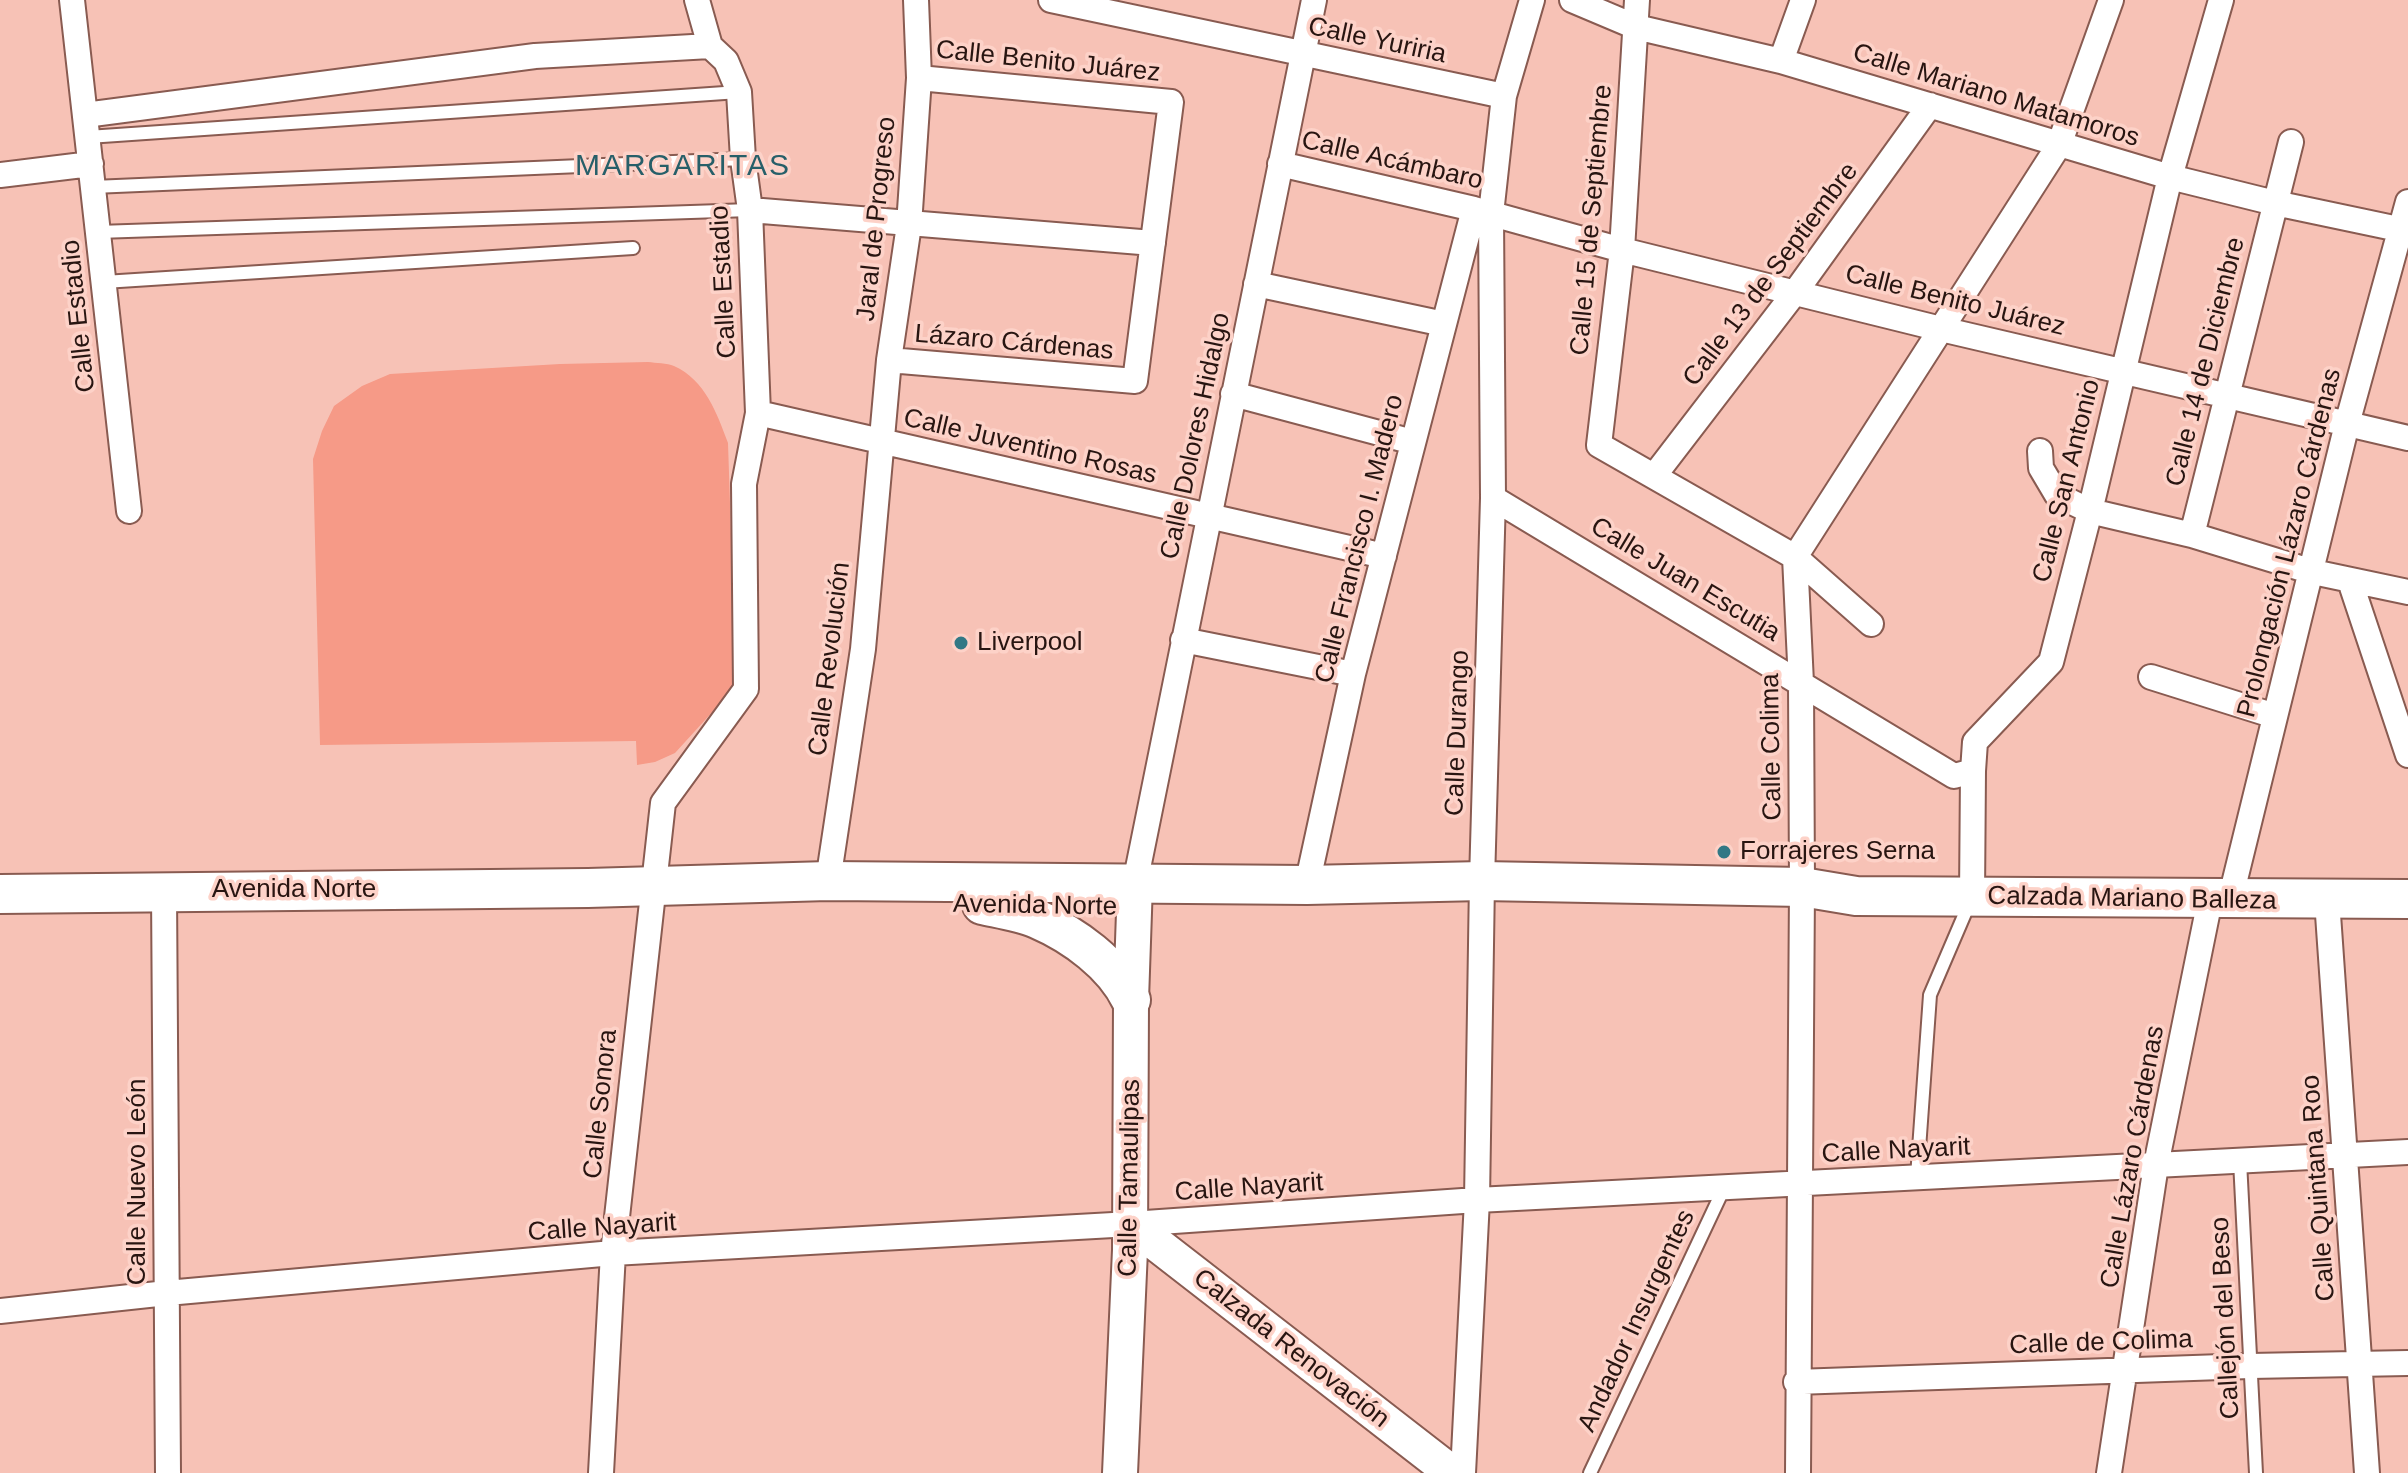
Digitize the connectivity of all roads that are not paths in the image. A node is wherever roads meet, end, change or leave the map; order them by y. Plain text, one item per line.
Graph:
1 (72, 0) edge
2 (697, 0) edge
3 (916, 0) edge
4 (1051, 0) edge
5 (1314, 0) edge
6 (1532, 0) edge
7 (1572, 0) edge
8 (1637, 0) edge
9 (1803, 0) edge
10 (2111, 0) edge
11 (1086, 4) edge
12 (2212, 4) edge
13 (1636, 27) junction
14 (710, 46) junction
15 (1303, 54) junction
16 (1781, 61) junction
17 (919, 78) junction
18 (739, 92) junction
19 (1504, 96) junction
20 (1930, 105) junction
21 (86, 126) junction
22 (2291, 142) dead end
23 (2059, 145) junction
24 (743, 159) junction
25 (1280, 164) junction
26 (0, 175) edge
27 (92, 176) junction
28 (2170, 177) junction
29 (2408, 202) edge
30 (2275, 203) junction
31 (750, 210) junction
32 (1482, 211) junction
33 (909, 225) junction
34 (2405, 231) edge
35 (98, 232) junction
36 (1153, 243) junction
37 (633, 248) dead end
38 (1622, 250) junction
39 (104, 282) junction
40 (1256, 284) junction
41 (1796, 291) junction
42 (1444, 324) junction
43 (1941, 329) junction
44 (889, 360) junction
45 (2123, 370) junction
46 (1233, 394) junction
47 (2226, 396) junction
48 (758, 413) junction
49 (2347, 424) junction
50 (2408, 438) edge
51 (1413, 442) junction
52 (882, 443) junction
53 (2040, 451) dead end
54 (1654, 476) junction
55 (1493, 498) junction
56 (129, 511) dead end
57 (2090, 511) junction
58 (1208, 516) junction
59 (2192, 535) junction
60 (1384, 556) junction
61 (1795, 557) junction
62 (2313, 572) junction
63 (2350, 581) junction
64 (2408, 592) edge
65 (1871, 624) dead end
66 (1183, 640) junction
67 (1353, 674) junction
68 (2151, 677) dead end
69 (1801, 683) junction
70 (2275, 716) junction
71 (2408, 755) edge
72 (1973, 771) junction
73 (828, 881) junction
74 (1307, 885) junction
75 (164, 891) junction
76 (653, 893) junction
77 (1482, 893) junction
78 (0, 894) edge
79 (1135, 895) junction
80 (1972, 897) junction
81 (1801, 898) junction
82 (2408, 899) edge
83 (705, 900) junction
84 (2220, 900) junction
85 (2327, 900) junction
86 (982, 905) junction
87 (1131, 1000) junction
88 (2408, 1152) edge
89 (2345, 1155) junction
90 (2240, 1161) junction
91 (2156, 1165) junction
92 (1917, 1177) junction
93 (1799, 1184) junction
94 (1724, 1188) junction
95 (1477, 1200) junction
96 (1130, 1237) junction
97 (613, 1253) junction
98 (167, 1293) junction
99 (0, 1311) edge
100 (2408, 1363) edge
101 (2359, 1365) junction
102 (2250, 1366) junction
103 (2125, 1370) junction
104 (1796, 1382) junction
105 (168, 1473) edge
106 (601, 1473) edge
107 (1120, 1473) edge
108 (1414, 1473) edge
109 (1452, 1473) edge
110 (1463, 1473) edge
111 (1590, 1473) edge
112 (1798, 1473) edge
113 (2109, 1473) edge
114 (2256, 1473) edge
115 (2367, 1473) edge

1 - 21 street, Calle Estadio
2 - 14 street
3 - 17 street, Jaral de Progreso
4 - 11 street, Calle Yuriria
5 - 15 street, Calle Dolores Hidalgo
6 - 19 street, Calle Durango
7 - 13 street, Calle Mariano Matamoros
8 - 13 street, Calle 15 de Septiembre
9 - 16 street
10 - 23 street
11 - 15 street, Calle Yuriria
12 - 28 street, Calle San Antonio
13 - 16 street, Calle Mariano Matamoros
13 - 38 street, Calle 15 de Septiembre
14 - 18 street, Calle Estadio
14 - 21 street
15 - 19 street, Calle Yuriria
15 - 25 street, Calle Dolores Hidalgo
16 - 20 street, Calle Mariano Matamoros
17 - 33 street, Jaral de Progreso
17 - 36 street, Calle Benito Juárez
18 - 21 lane
18 - 24 street, Calle Estadio
19 - 32 street, Calle Durango
20 - 23 street, Calle Mariano Matamoros
20 - 41 street, Calle 13 de Septiembre
21 - 27 street, Calle Estadio
22 - 30 street, Calle 14 de Diciembre
23 - 28 street, Calle Mariano Matamoros
23 - 43 street
24 - 27 lane
24 - 31 street, Calle Estadio
25 - 32 street, Calle Acámbaro
25 - 40 street, Calle Dolores Hidalgo
26 - 27 street
27 - 35 street, Calle Estadio
28 - 30 street, Calle Mariano Matamoros
28 - 45 street, Calle San Antonio
29 - 34 street, Prolongación Lázaro Cárdenas
30 - 34 street, Calle Mariano Matamoros
30 - 47 street, Calle 14 de Diciembre
31 - 33 street
31 - 35 lane
31 - 48 street, Calle Estadio
32 - 38 street, Calle Benito Juárez
32 - 42 street, Calle Francisco I. Madero
32 - 55 street, Calle Durango
33 - 36 street
33 - 44 street, Jaral de Progreso
34 - 49 street, Prolongación Lázaro Cárdenas
35 - 39 street, Calle Estadio
36 - 44 street, Lázaro Cárdenas
37 - 39 lane
38 - 41 street, Calle Benito Juárez
38 - 54 street, Calle 15 de Septiembre
39 - 56 street, Calle Estadio
40 - 42 street
40 - 46 street, Calle Dolores Hidalgo
41 - 43 street, Calle Benito Juárez
41 - 54 street, Calle 13 de Septiembre
42 - 51 street, Calle Francisco I. Madero
43 - 45 street, Calle Benito Juárez
43 - 61 street
44 - 52 street, Jaral de Progreso
45 - 47 street, Calle Benito Juárez
45 - 57 street, Calle San Antonio
46 - 51 street
46 - 58 street, Calle Dolores Hidalgo
47 - 49 street, Calle Benito Juárez
47 - 59 street, Calle 14 de Diciembre
48 - 52 street, Calle Juventino Rosas
48 - 76 street, Calle Estadio
49 - 50 street, Calle Benito Juárez
49 - 62 street, Prolongación Lázaro Cárdenas
51 - 60 street, Calle Francisco I. Madero
52 - 58 street, Calle Juventino Rosas
52 - 73 street, Calle Revolución
53 - 57 street
54 - 61 street
55 - 69 street, Calle Juan Escutia
55 - 77 street, Calle Durango
57 - 59 street
57 - 72 street, Calle San Antonio
58 - 60 street, Calle Juventino Rosas
58 - 66 street, Calle Dolores Hidalgo
59 - 62 street
60 - 67 street, Calle Francisco I. Madero
61 - 65 street
61 - 69 street, Calle Colima
62 - 63 street
62 - 70 street, Prolongación Lázaro Cárdenas
63 - 64 street
63 - 71 street
66 - 67 street
66 - 79 street, Calle Dolores Hidalgo
67 - 74 street, Calle Francisco I. Madero
68 - 70 street
69 - 72 street, Calle Juan Escutia
69 - 81 street, Calle Colima
70 - 84 street, Prolongación Lázaro Cárdenas
72 - 80 street, Calle San Antonio
73 - 76 main road, Avenida Norte
73 - 79 main road, Avenida Norte
73 - 83 main road
74 - 77 main road, Avenida Norte
74 - 79 main road, Avenida Norte
75 - 76 main road, Avenida Norte
75 - 78 main road, Avenida Norte
75 - 98 street, Calle Nuevo León
76 - 83 main road, Avenida Norte
76 - 97 street, Calle Sonora
77 - 79 main road, Avenida Norte
77 - 81 main road, Calzada Mariano Balleza
77 - 95 street, Calle Durango
79 - 86 main road, Avenida Norte
79 - 87 street, Calle Tamaulipas
80 - 81 main road, Calzada Mariano Balleza
80 - 84 main road, Calzada Mariano Balleza
80 - 92 lane
81 - 93 street, Calle Colima
82 - 85 main road, Calzada Mariano Balleza
83 - 86 main road, Avenida Norte
84 - 85 main road, Calzada Mariano Balleza
84 - 91 street, Calle Lázaro Cárdenas
85 - 89 street, Calle Quintana Roo
86 - 87 main road
87 - 96 street, Calle Tamaulipas
88 - 89 street, Calle Nayarit
89 - 90 street, Calle Nayarit
89 - 101 street, Calle Quintana Roo
90 - 91 street, Calle Nayarit
90 - 102 lane, Callejón del Beso
91 - 92 street, Calle Nayarit
91 - 103 street, Calle Lázaro Cárdenas
92 - 93 street, Calle Nayarit
93 - 94 street, Calle Nayarit
93 - 104 street, Calle Colima
94 - 95 street, Calle Nayarit
94 - 111 lane, Andador Insurgentes
95 - 96 street, Calle Nayarit
95 - 110 street, Calle Durango
96 - 97 street, Calle Nayarit
96 - 107 street, Calle Tamaulipas
96 - 108 street, Calzada Renovación
96 - 109 street, Calzada Renovación
97 - 98 street, Calle Nayarit
97 - 106 street, Calle Sonora
98 - 99 street, Calle Nayarit
98 - 105 street, Calle Nuevo León
100 - 101 street, Calle de Colima
101 - 102 street, Calle de Colima
101 - 115 street, Calle Quintana Roo
102 - 103 street, Calle de Colima
102 - 114 lane, Callejón del Beso
103 - 104 street, Calle de Colima
103 - 113 street, Calle Lázaro Cárdenas
104 - 112 street, Calle Colima

